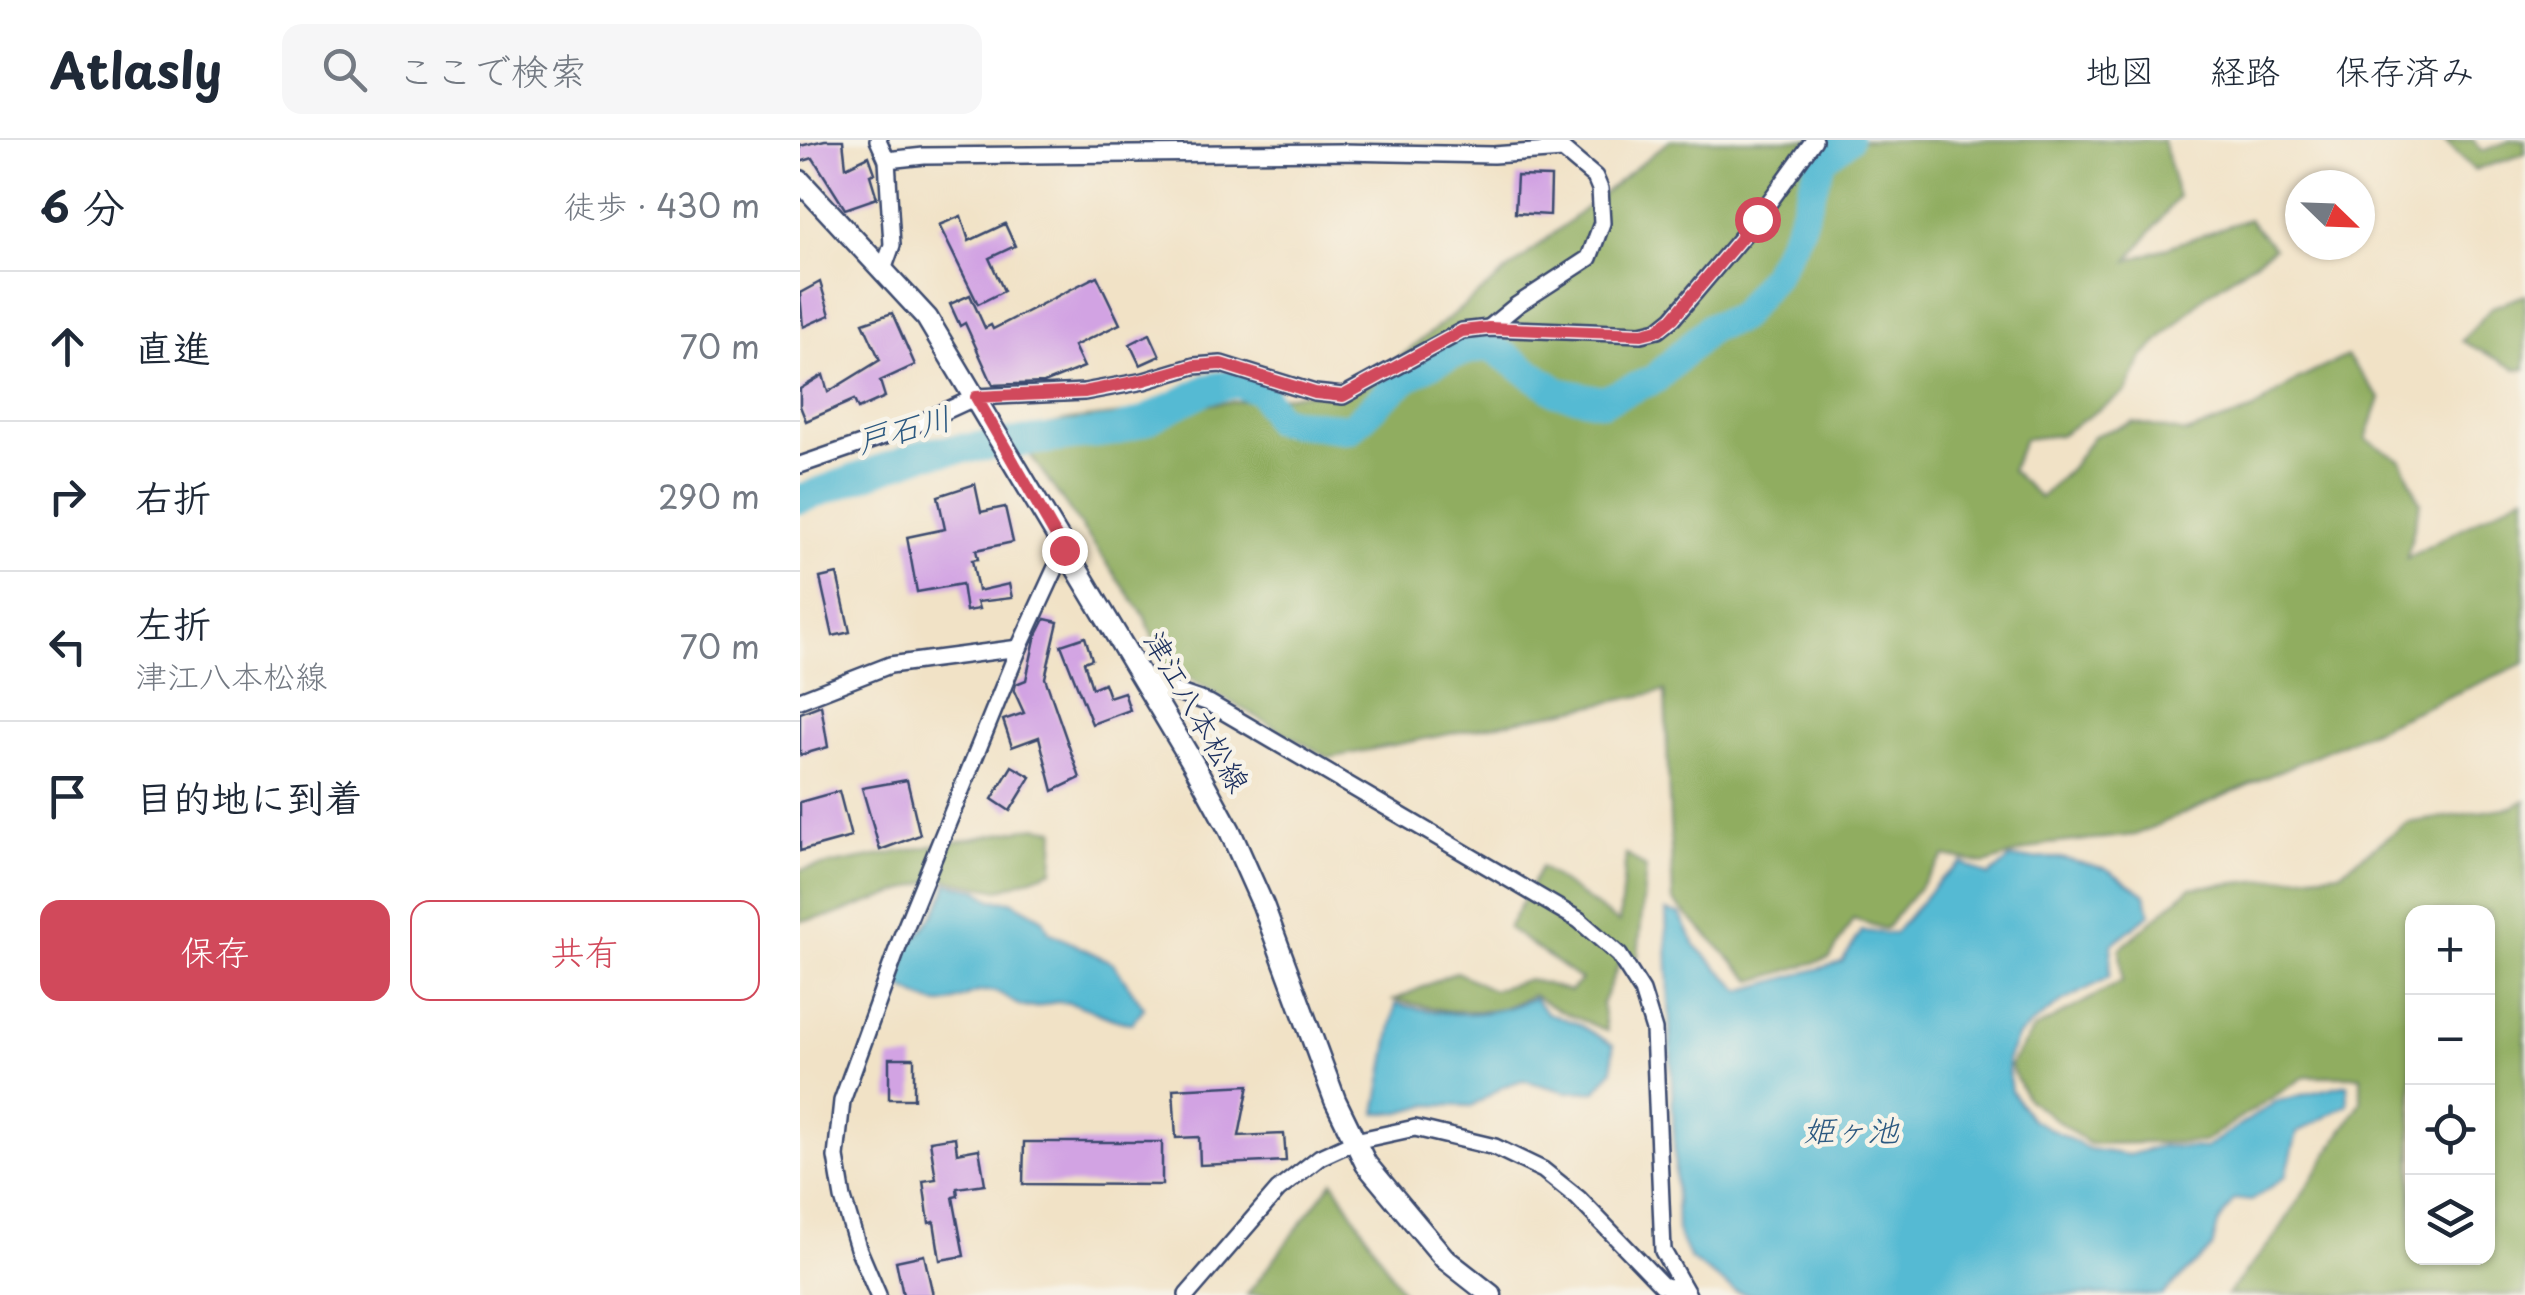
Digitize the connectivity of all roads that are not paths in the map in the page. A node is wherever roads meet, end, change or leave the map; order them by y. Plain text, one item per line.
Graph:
1 (878, 140) edge
2 (1814, 140) edge
3 (1563, 145) edge
4 (887, 160) junction
5 (800, 180) edge
6 (883, 270) junction
7 (1489, 328) junction
8 (980, 403) junction
9 (800, 465) edge
10 (1064, 550) junction
11 (1019, 648) junction
12 (1142, 680) junction
13 (800, 700) edge
14 (1355, 1141) junction
15 (1686, 1293) edge
16 (878, 1295) edge
17 (1187, 1295) edge
18 (1492, 1295) edge

1 - 4 street
2 - 7 street
3 - 4 street
3 - 7 street
4 - 6 street
5 - 6 main road, 津江八本松線
6 - 8 main road, 津江八本松線
7 - 8 street
8 - 9 street
8 - 10 main road, 津江八本松線
10 - 11 street
10 - 12 main road, 津江八本松線
11 - 13 street
11 - 16 street
12 - 14 main road, 津江八本松線
12 - 15 street
14 - 15 street
14 - 17 street
14 - 18 main road, 津江八本松線

